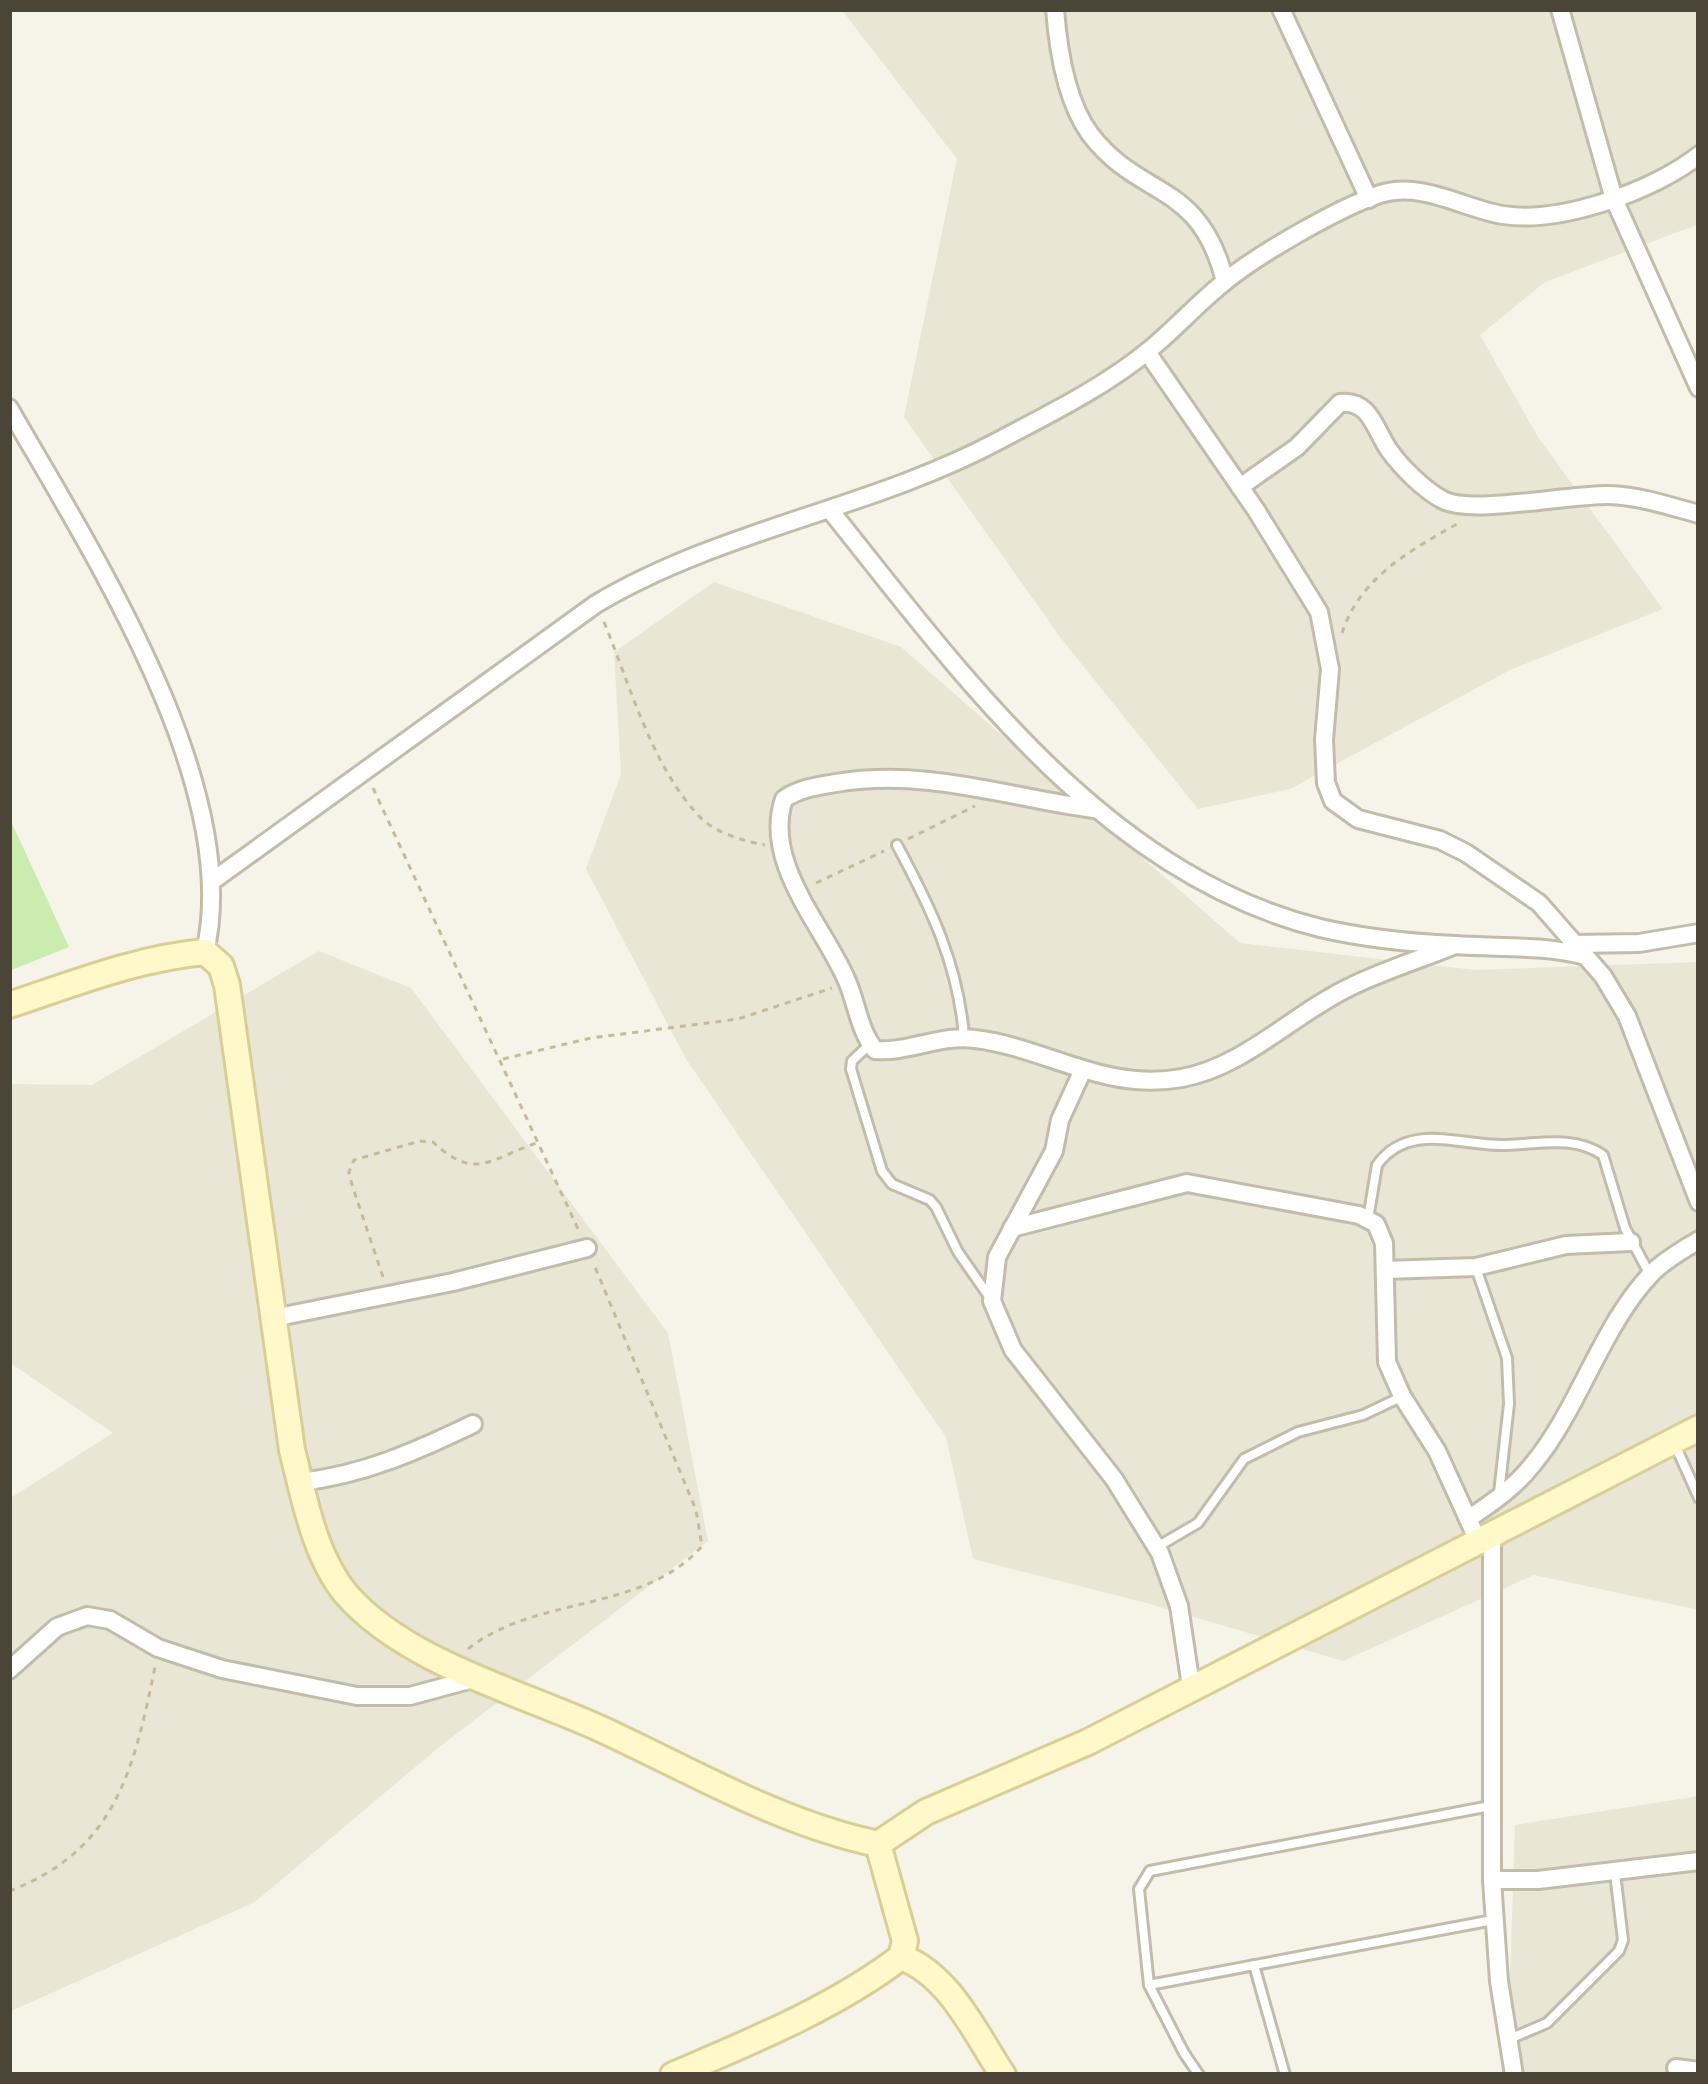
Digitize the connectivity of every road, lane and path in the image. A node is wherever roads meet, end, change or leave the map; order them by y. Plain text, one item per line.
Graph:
1 (1281, 9) edge
2 (1560, 9) edge
3 (1060, 11) edge
4 (1699, 155) edge
5 (1369, 199) junction
6 (1614, 199) junction
7 (1225, 281) junction
8 (1147, 352) junction
9 (1699, 388) edge
10 (9, 408) edge
11 (1240, 487) junction
12 (1493, 504) junction
13 (830, 510) junction
14 (1699, 514) edge
15 (596, 604) junction
16 (1341, 635) dead end
17 (1094, 808) junction
18 (897, 845) dead end
19 (784, 849) junction
20 (211, 882) junction
21 (1699, 934) edge
22 (1455, 945) junction
23 (1579, 950) junction
24 (205, 952) junction
25 (848, 983) junction
26 (9, 1005) edge
27 (964, 1038) junction
28 (870, 1044) junction
29 (501, 1060) dead end
30 (1082, 1072) junction
31 (540, 1142) dead end
32 (1699, 1202) edge
33 (1368, 1220) junction
34 (1012, 1228) junction
35 (1699, 1240) edge
36 (1631, 1242) junction
37 (587, 1248) dead end
38 (1476, 1267) junction
39 (1384, 1270) junction
40 (1650, 1275) junction
41 (390, 1296) junction
42 (992, 1301) junction
43 (273, 1318) junction
44 (1402, 1396) junction
45 (473, 1424) dead end
46 (1699, 1428) edge
47 (1673, 1442) junction
48 (300, 1482) junction
49 (1500, 1497) junction
50 (1699, 1498) edge
51 (1480, 1532) junction
52 (1156, 1547) junction
53 (158, 1648) junction
54 (9, 1670) edge
55 (481, 1677) junction
56 (1191, 1686) junction
57 (1490, 1805) junction
58 (878, 1844) junction
59 (1699, 1861) edge
60 (1614, 1871) junction
61 (1492, 1880) junction
62 (9, 1891) edge
63 (1493, 1920) junction
64 (901, 1957) junction
65 (1254, 1965) junction
66 (1149, 1984) junction
67 (1506, 2040) junction
68 (1676, 2068) dead end
69 (1699, 2071) edge
70 (673, 2075) edge
71 (1003, 2075) edge
72 (1199, 2075) edge
73 (1285, 2075) edge
74 (1514, 2075) edge

1 - 5 street
2 - 6 street
3 - 7 street
4 - 6 street
5 - 6 street
5 - 7 street
6 - 9 street
7 - 8 street
8 - 11 street
8 - 13 street
10 - 20 street
11 - 12 street
11 - 23 street
12 - 14 street
12 - 16 path
13 - 15 street
13 - 17 street
15 - 19 path
15 - 20 street
17 - 19 street
17 - 22 street
18 - 27 lane
19 - 25 street
20 - 24 street
21 - 23 street
22 - 23 street
22 - 30 street
23 - 32 street
24 - 26 street
24 - 43 street
25 - 28 street
25 - 29 path
27 - 28 street
27 - 30 street
28 - 42 lane
30 - 34 street
31 - 41 path
33 - 34 street
33 - 36 lane
33 - 39 street
34 - 42 street
35 - 40 street
36 - 38 street
36 - 40 lane
37 - 41 street
38 - 39 street
38 - 49 lane
39 - 44 street
40 - 49 street
41 - 43 street
42 - 52 street
43 - 48 street
44 - 51 street
44 - 52 lane
45 - 48 street
46 - 47 street
47 - 50 lane
47 - 51 street
48 - 55 street
49 - 51 street
51 - 56 street
51 - 57 street
52 - 56 street
53 - 54 street
53 - 55 street
53 - 62 path
55 - 58 street
56 - 58 street
57 - 61 street
57 - 66 lane
58 - 64 street
59 - 60 street
60 - 61 street
60 - 67 lane
61 - 63 street
63 - 65 lane
63 - 67 street
64 - 70 street
64 - 71 street
65 - 66 lane
65 - 73 lane
66 - 72 lane
67 - 74 street
68 - 69 street

